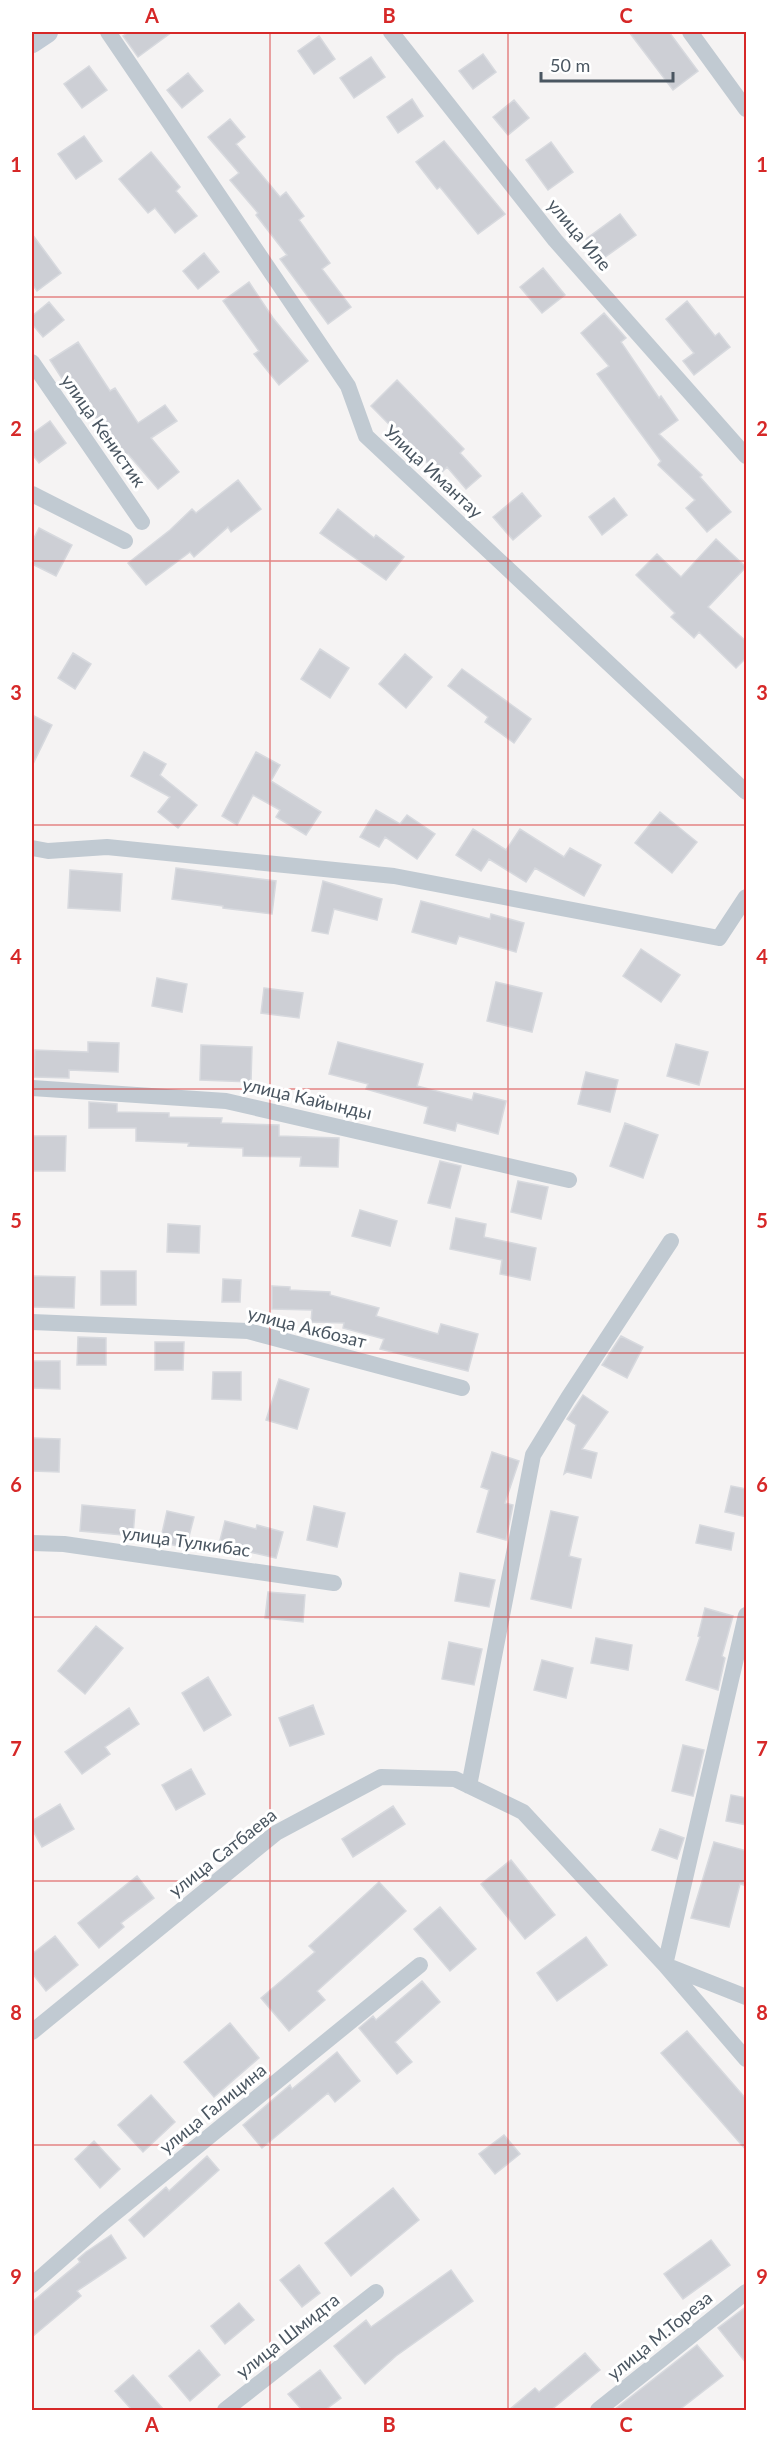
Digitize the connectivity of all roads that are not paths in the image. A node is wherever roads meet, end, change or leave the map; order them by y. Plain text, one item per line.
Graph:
1 (47, 32) edge
2 (108, 32) edge
3 (391, 32) edge
4 (690, 32) edge
5 (32, 42) edge
6 (747, 109) edge
7 (32, 362) edge
8 (747, 456) edge
9 (32, 494) edge
10 (142, 522) dead end
11 (125, 541) dead end
12 (747, 792) edge
13 (32, 848) edge
14 (747, 897) edge
15 (32, 1088) edge
16 (569, 1180) dead end
17 (671, 1240) dead end
18 (32, 1322) edge
19 (462, 1388) dead end
20 (32, 1543) edge
21 (334, 1583) dead end
22 (747, 1615) edge
23 (469, 1786) junction
24 (420, 1965) dead end
25 (665, 1965) junction
26 (747, 1997) edge
27 (32, 2032) edge
28 (747, 2060) edge
29 (32, 2285) edge
30 (376, 2292) dead end
31 (747, 2292) edge
32 (225, 2410) edge
33 (598, 2410) edge

1 - 5 street
2 - 12 street, Улица Имантау
3 - 8 street, улица Иле
4 - 6 street
7 - 10 street, улица Кенистик
9 - 11 street
13 - 14 street
15 - 16 street, улица Кайынды
17 - 23 street
18 - 19 street, улица Акбозат
20 - 21 street, улица Тулкибас
22 - 25 street
23 - 25 street, улица Сатбаева
23 - 27 street, улица Сатбаева
24 - 29 street, улица Галицина
25 - 26 street
25 - 28 street, улица Сатбаева
30 - 32 street, улица Шмидта
31 - 33 street, улица М.Тореза

